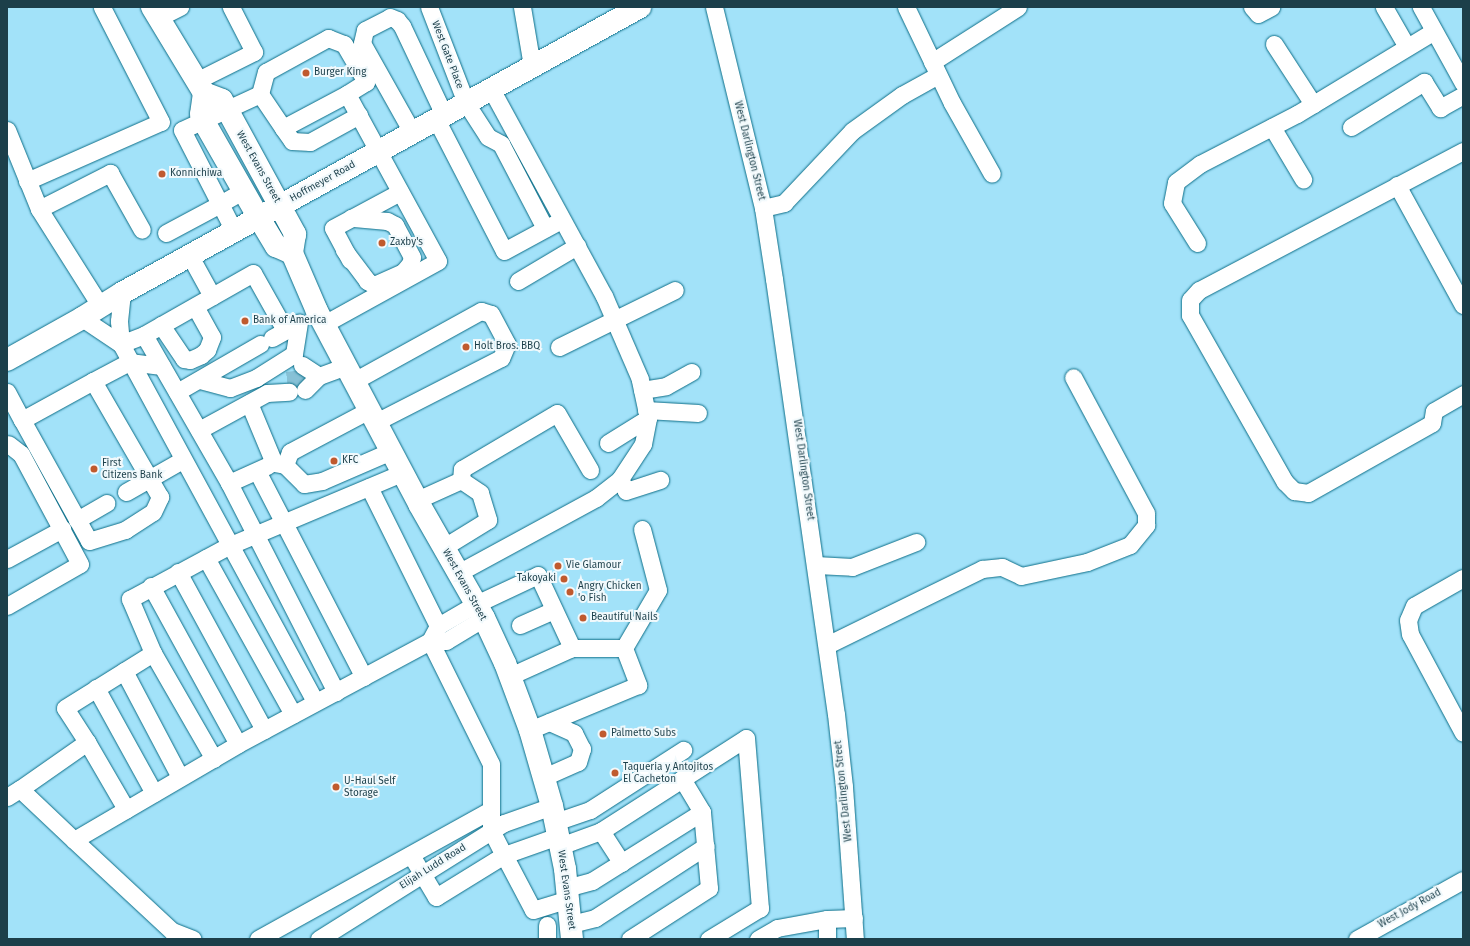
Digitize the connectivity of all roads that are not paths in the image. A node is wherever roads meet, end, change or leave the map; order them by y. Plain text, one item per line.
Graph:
1 (102, 7) edge
2 (180, 7) edge
3 (231, 7) edge
4 (428, 7) edge
5 (522, 7) edge
6 (714, 7) edge
7 (906, 7) edge
8 (1018, 7) edge
9 (1252, 7) edge
10 (1271, 7) edge
11 (1421, 7) edge
12 (633, 9) edge
13 (1391, 9) edge
14 (155, 12) edge
15 (1434, 31) junction
16 (1274, 44) dead end
17 (1407, 47) junction
18 (532, 66) junction
19 (935, 69) junction
20 (1463, 83) edge
21 (200, 87) junction
22 (491, 88) junction
23 (260, 94) junction
24 (347, 94) junction
25 (1463, 96) edge
26 (466, 103) junction
27 (1313, 104) junction
28 (226, 109) junction
29 (359, 115) junction
30 (440, 117) junction
31 (204, 120) junction
32 (1272, 127) junction
33 (1351, 127) dead end
34 (283, 128) junction
35 (7, 130) edge
36 (412, 132) junction
37 (1463, 150) edge
38 (378, 151) junction
39 (992, 174) dead end
40 (1303, 179) dead end
41 (27, 181) junction
42 (1397, 185) junction
43 (244, 190) junction
44 (400, 192) junction
45 (220, 204) junction
46 (279, 206) junction
47 (763, 208) junction
48 (39, 209) junction
49 (259, 218) junction
50 (352, 218) junction
51 (562, 219) junction
52 (545, 228) junction
53 (142, 230) dead end
54 (234, 231) junction
55 (166, 233) dead end
56 (1197, 243) dead end
57 (577, 246) junction
58 (344, 250) junction
59 (292, 253) junction
60 (190, 256) junction
61 (518, 281) dead end
62 (675, 290) dead end
63 (122, 293) junction
64 (212, 296) junction
65 (370, 299) junction
66 (1463, 305) edge
67 (195, 306) junction
68 (101, 307) junction
69 (82, 318) junction
70 (615, 321) junction
71 (162, 325) junction
72 (293, 328) junction
73 (144, 335) junction
74 (121, 344) junction
75 (559, 348) dead end
76 (7, 360) edge
77 (129, 362) junction
78 (162, 366) junction
79 (691, 372) dead end
80 (350, 373) junction
81 (1072, 377) dead end
82 (299, 378) junction
83 (200, 380) junction
84 (93, 381) junction
85 (642, 390) junction
86 (7, 392) edge
87 (177, 392) junction
88 (268, 393) junction
89 (1463, 394) edge
90 (249, 403) junction
91 (647, 414) junction
92 (698, 414) dead end
93 (372, 416) junction
94 (22, 420) junction
95 (199, 430) junction
96 (608, 443) dead end
97 (7, 444) edge
98 (391, 451) junction
99 (182, 460) junction
100 (280, 464) junction
101 (590, 470) dead end
102 (257, 471) junction
103 (402, 473) junction
104 (150, 479) junction
105 (620, 479) junction
106 (461, 480) junction
107 (660, 480) dead end
108 (230, 483) junction
109 (304, 484) junction
110 (370, 488) junction
111 (126, 492) dead end
112 (417, 500) junction
113 (107, 503) dead end
114 (315, 511) junction
115 (77, 520) junction
116 (284, 523) junction
117 (62, 529) junction
118 (642, 529) dead end
119 (256, 534) junction
120 (916, 542) dead end
121 (228, 546) junction
122 (444, 547) junction
123 (206, 558) junction
124 (7, 559) edge
125 (816, 565) junction
126 (178, 572) junction
127 (458, 573) junction
128 (1463, 578) edge
129 (151, 586) junction
130 (7, 606) edge
131 (554, 610) junction
132 (480, 611) junction
133 (520, 625) dead end
134 (438, 626) junction
135 (430, 641) junction
136 (827, 645) junction
137 (572, 648) junction
138 (624, 648) junction
139 (153, 653) junction
140 (124, 671) junction
141 (510, 676) junction
142 (364, 677) junction
143 (96, 688) junction
144 (336, 692) junction
145 (315, 702) junction
146 (293, 714) junction
147 (540, 726) junction
148 (264, 730) junction
149 (1463, 733) edge
150 (87, 742) junction
151 (238, 744) junction
152 (683, 750) dead end
153 (214, 759) junction
154 (544, 777) junction
155 (180, 778) junction
156 (682, 779) junction
157 (13, 793) edge
158 (154, 793) junction
159 (126, 808) junction
160 (491, 810) junction
161 (702, 812) junction
162 (556, 828) junction
163 (492, 830) junction
164 (601, 831) junction
165 (74, 840) junction
166 (706, 846) junction
167 (411, 854) junction
168 (504, 855) junction
169 (622, 862) junction
170 (422, 874) junction
171 (1463, 880) edge
172 (567, 894) junction
173 (854, 918) junction
174 (827, 919) junction
175 (572, 932) edge
176 (193, 939) edge
177 (258, 939) edge
178 (319, 939) edge
179 (630, 939) edge
180 (709, 939) edge
181 (758, 939) edge
182 (827, 939) edge
183 (855, 939) edge
184 (1357, 939) edge

1 - 41 street
2 - 14 street
3 - 21 street
4 - 26 street, West Gate Place
5 - 18 street
6 - 47 street, West Darlington Street
7 - 19 street
8 - 19 street
9 - 10 street
11 - 15 street
12 - 18 main road, Hoffmeyer Road
13 - 17 street
14 - 21 main road
15 - 17 street
15 - 20 street
16 - 27 street
17 - 27 street
18 - 22 main road, Hoffmeyer Road
19 - 39 street
19 - 47 street
21 - 28 main road, West Evans Street
21 - 31 main road
22 - 26 main road, Hoffmeyer Road
22 - 51 street
23 - 24 street
23 - 28 street
23 - 34 street
24 - 29 street
24 - 34 street
25 - 33 street
26 - 30 main road, Hoffmeyer Road
26 - 52 street, West Gate Place
27 - 32 street
28 - 31 street
28 - 46 main road, West Evans Street
29 - 34 street
29 - 38 street
30 - 36 main road, Hoffmeyer Road
30 - 36 street
30 - 52 street
31 - 43 main road
31 - 45 street
32 - 40 street
32 - 56 street
35 - 41 street
36 - 38 main road, Hoffmeyer Road
37 - 42 street
38 - 44 street
38 - 46 main road, Hoffmeyer Road
41 - 48 street
42 - 66 street
42 - 89 street
43 - 45 street
43 - 49 main road
44 - 50 street
44 - 65 street
45 - 54 street
45 - 55 street
46 - 49 main road, Hoffmeyer Road
46 - 59 main road, West Evans Street
47 - 125 street, West Darlington Street
48 - 53 street
48 - 68 street
49 - 54 main road, Hoffmeyer Road
49 - 59 main road
50 - 58 street
50 - 58 street
51 - 52 street
51 - 57 street
54 - 60 main road, Hoffmeyer Road
57 - 61 street
57 - 70 street
58 - 65 street
59 - 72 main road, West Evans Street
60 - 63 main road, Hoffmeyer Road
60 - 64 street
62 - 70 street
63 - 68 main road, Hoffmeyer Road
63 - 74 street
64 - 67 street
64 - 72 street
65 - 72 street
67 - 71 street
67 - 71 street
68 - 69 main road, Hoffmeyer Road
69 - 74 street
69 - 76 main road, Hoffmeyer Road
70 - 75 street
70 - 85 street
71 - 73 street
72 - 80 main road, West Evans Street
72 - 83 street
72 - 83 street
73 - 74 street
73 - 78 street
74 - 77 street
77 - 78 street
77 - 84 street
77 - 99 street
78 - 87 street
79 - 85 street
80 - 82 street
80 - 93 main road, West Evans Street
80 - 93 street
81 - 136 street
82 - 88 street
82 - 88 street
83 - 87 street
84 - 94 street
84 - 104 street
85 - 91 street
86 - 94 street
87 - 95 street
88 - 90 street
90 - 95 street
90 - 100 street
91 - 92 street
91 - 96 street
91 - 105 street
93 - 98 main road, West Evans Street
93 - 100 street
94 - 115 street
95 - 108 street
97 - 117 street
98 - 103 main road, West Evans Street
98 - 109 street
99 - 104 street
99 - 121 street
100 - 102 street
100 - 109 street
101 - 106 street
102 - 108 street
102 - 116 street
103 - 110 street
103 - 112 main road, West Evans Street
104 - 111 street
104 - 115 street
105 - 107 street
105 - 127 street
106 - 112 street
106 - 122 street
108 - 119 street
109 - 114 street
110 - 114 street
110 - 134 street
112 - 122 main road, West Evans Street
113 - 115 street
114 - 116 street
116 - 119 street
116 - 142 street
117 - 124 street
117 - 130 street
118 - 138 street
119 - 121 street
119 - 144 street
120 - 125 street
121 - 123 street
121 - 145 street
122 - 127 main road, West Evans Street
123 - 126 street
123 - 146 street
125 - 136 street, West Darlington Street
126 - 129 street
126 - 148 street
127 - 132 main road, West Evans Street
128 - 149 street
129 - 139 street
129 - 151 street
131 - 132 street
131 - 133 street
131 - 137 street
132 - 134 street
132 - 135 street
132 - 141 main road, West Evans Street
134 - 135 street
135 - 142 street
135 - 160 street
136 - 173 street, West Darlington Street
137 - 138 street
137 - 141 street
138 - 147 street
139 - 140 street
139 - 153 street
140 - 143 street
140 - 155 street
141 - 147 main road, West Evans Street
142 - 144 street
143 - 150 street
143 - 158 street
144 - 145 street
145 - 146 street
146 - 148 street
147 - 154 main road, West Evans Street
147 - 154 street
148 - 151 street
150 - 157 street
150 - 159 street
151 - 153 street
152 - 162 street
153 - 155 street
154 - 162 main road, West Evans Street
155 - 158 street
156 - 161 street
156 - 164 street
156 - 180 street
157 - 165 street
158 - 159 street
159 - 165 street
160 - 163 street
160 - 167 street
161 - 166 street
161 - 169 street
162 - 163 street, Elijah Ludd Road
162 - 164 street
162 - 168 street
162 - 172 main road, West Evans Street
163 - 168 street
163 - 170 street, Elijah Ludd Road
164 - 169 street
165 - 176 street
166 - 175 street
166 - 179 street
167 - 170 street
167 - 177 street
168 - 170 street
168 - 172 street
169 - 172 street
170 - 178 street, Elijah Ludd Road
171 - 184 street, West Jody Road
172 - 175 main road, West Evans Street
173 - 174 street
173 - 183 street, West Darlington Street
174 - 181 street
174 - 182 street

